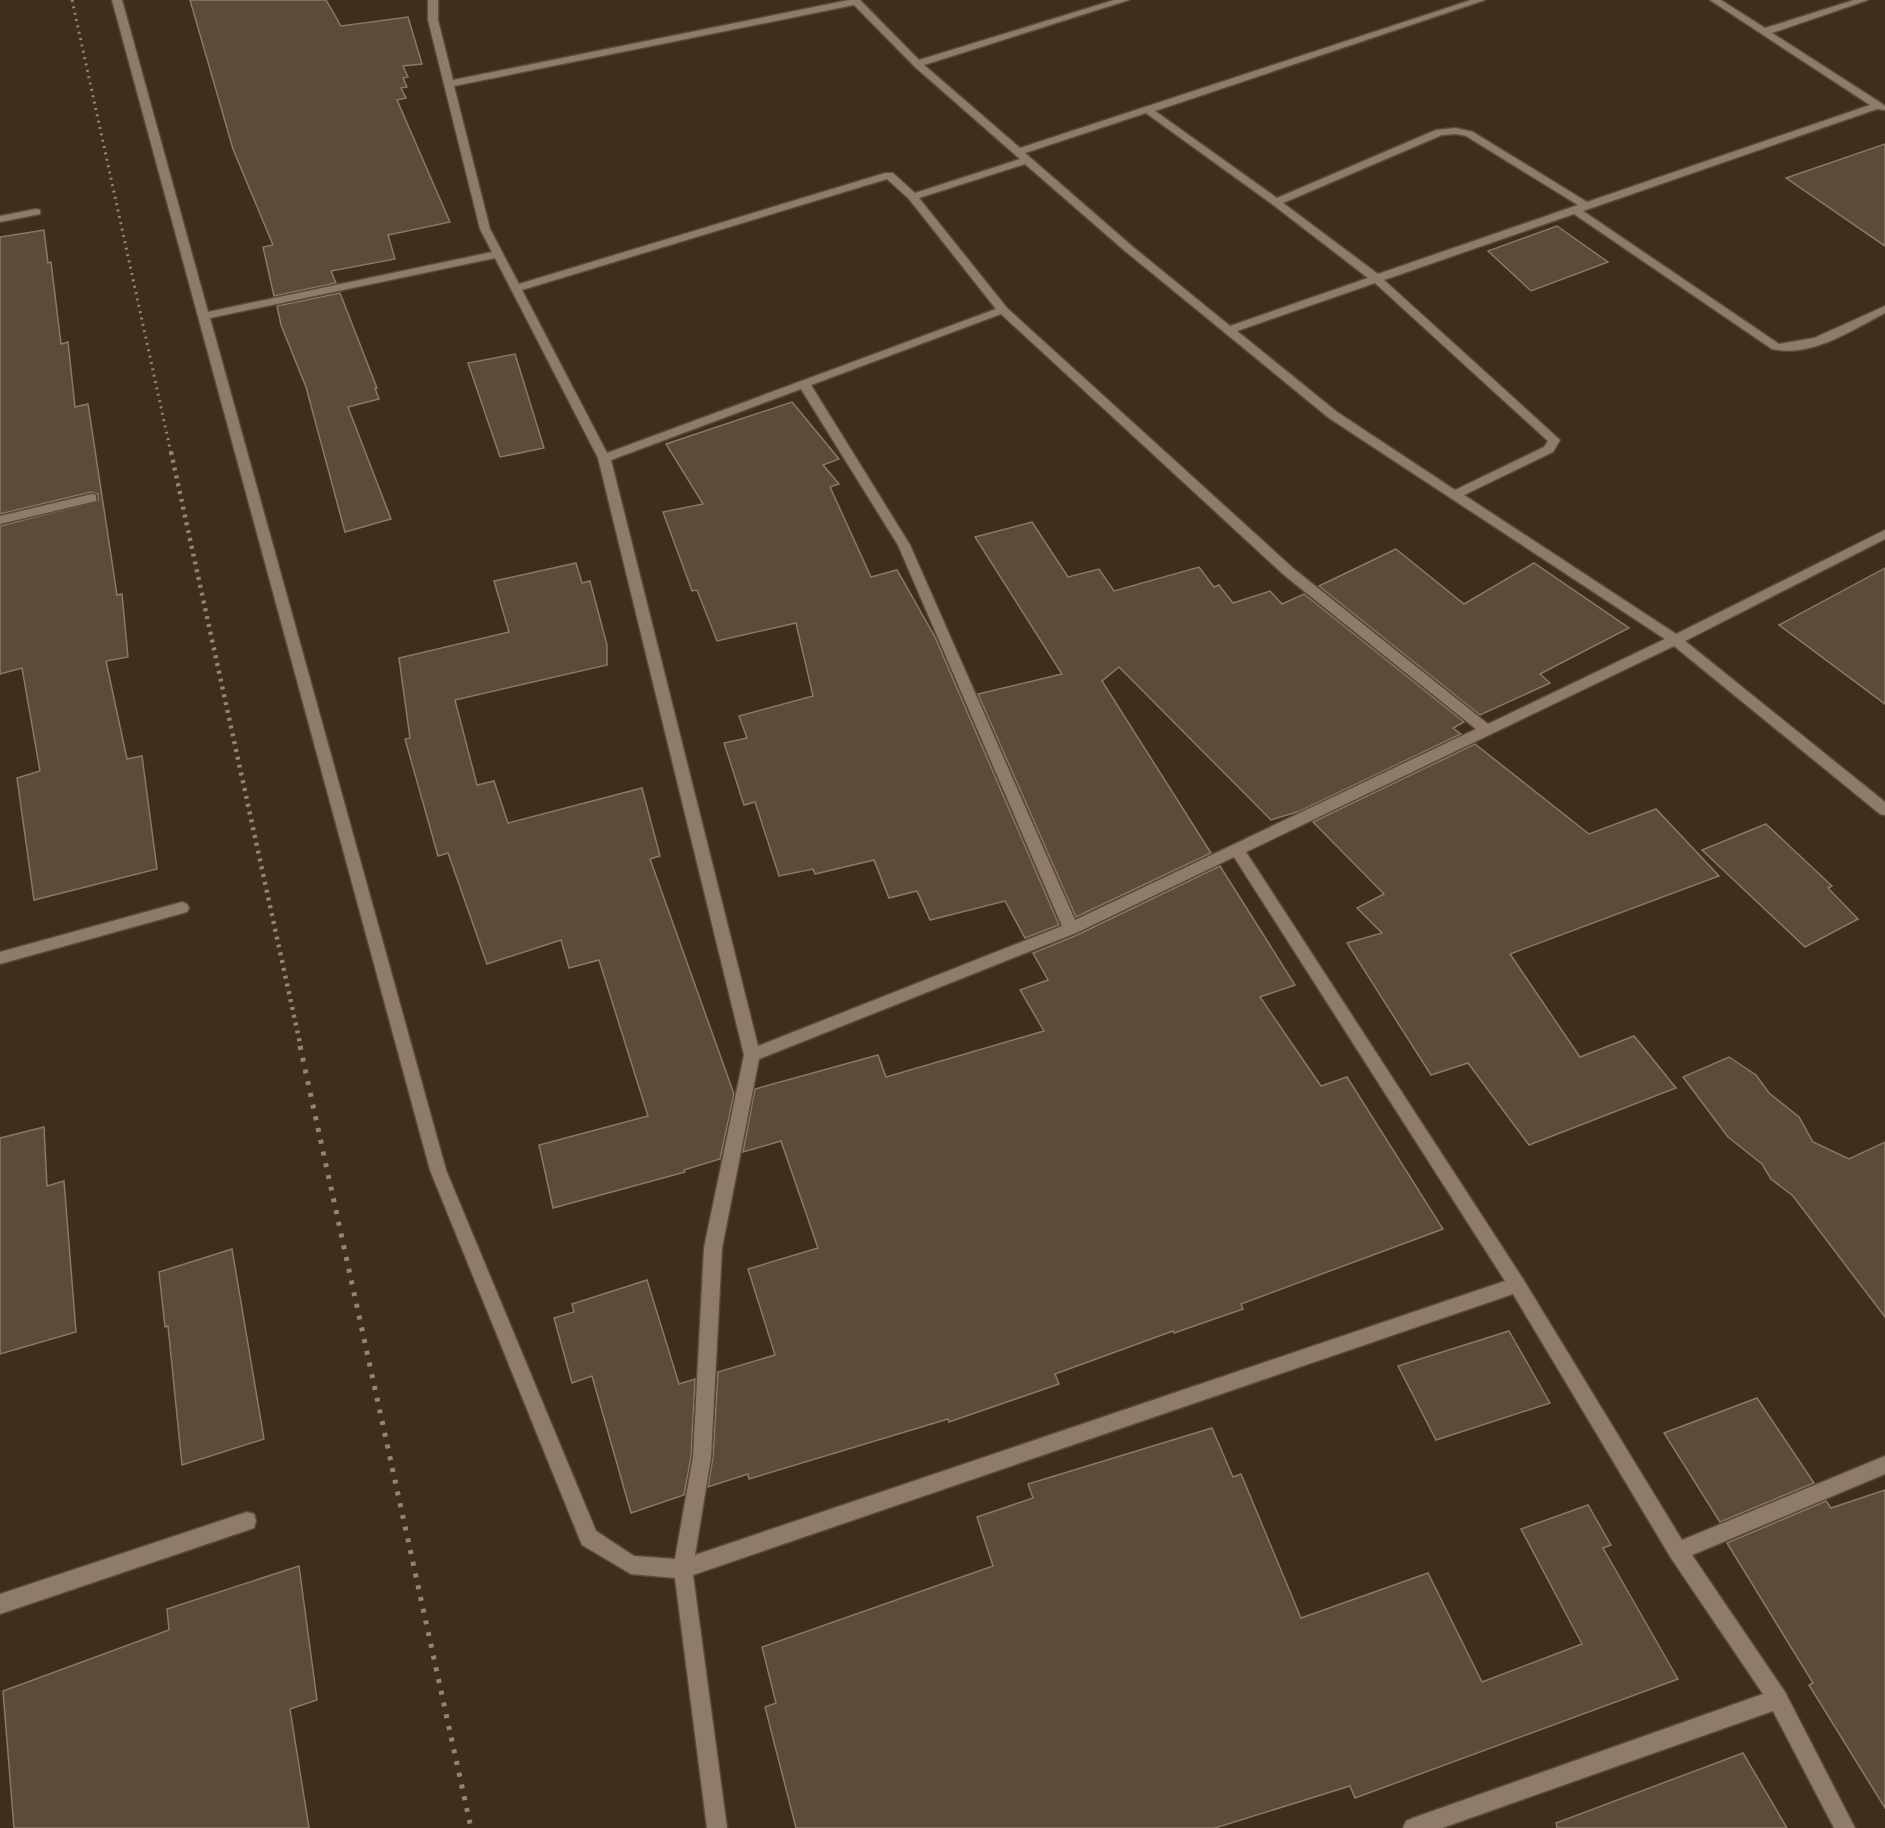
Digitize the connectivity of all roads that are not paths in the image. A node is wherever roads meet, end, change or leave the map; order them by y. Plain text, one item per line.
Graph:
1 (117, 0) edge
2 (433, 0) edge
3 (1124, 0) edge
4 (1480, 0) edge
5 (1715, 0) edge
6 (1863, 0) edge
7 (856, 1) edge
8 (1764, 32) junction
9 (917, 64) junction
10 (449, 84) junction
11 (1882, 107) edge
12 (1146, 109) junction
13 (1023, 156) junction
14 (913, 197) junction
15 (1276, 202) junction
16 (1582, 209) junction
17 (36, 212) dead end
18 (0, 219) edge
19 (498, 254) junction
20 (1377, 279) junction
21 (517, 288) junction
22 (1885, 309) edge
23 (1003, 310) junction
24 (205, 316) junction
25 (1228, 330) junction
26 (804, 384) junction
27 (604, 458) junction
28 (1454, 495) junction
29 (92, 498) dead end
30 (0, 520) edge
31 (1885, 534) edge
32 (1675, 640) junction
33 (1486, 730) junction
34 (1885, 810) edge
35 (1238, 850) junction
36 (182, 908) dead end
37 (1071, 929) junction
38 (0, 958) edge
39 (752, 1055) junction
40 (1517, 1285) junction
41 (1885, 1465) edge
42 (247, 1521) dead end
43 (1678, 1551) junction
44 (683, 1569) junction
45 (0, 1604) edge
46 (1778, 1699) junction
47 (717, 1828) edge
48 (1413, 1828) edge
49 (1845, 1828) edge

1 - 24 street
2 - 10 street
3 - 9 street
4 - 12 street
5 - 8 street
6 - 8 street
7 - 9 street
7 - 10 street
8 - 11 street
9 - 13 street
10 - 19 street
11 - 16 street
12 - 13 street
12 - 15 street
13 - 14 street
13 - 25 street
14 - 21 street
14 - 23 street
15 - 16 street
15 - 20 street
16 - 20 street
16 - 22 street
17 - 18 street
19 - 21 street
19 - 24 street
20 - 25 street
20 - 28 street
21 - 27 street
23 - 26 street
23 - 33 street
24 - 44 street
25 - 28 street
26 - 27 street
26 - 37 street
27 - 39 street
28 - 32 street
29 - 30 street
31 - 32 street
32 - 33 street
32 - 34 street
33 - 35 street
35 - 37 street
35 - 40 street
36 - 38 street
37 - 39 street
39 - 44 street
40 - 43 street
40 - 44 street
41 - 43 street
42 - 45 street
43 - 46 street
44 - 47 street
46 - 48 street
46 - 49 street

